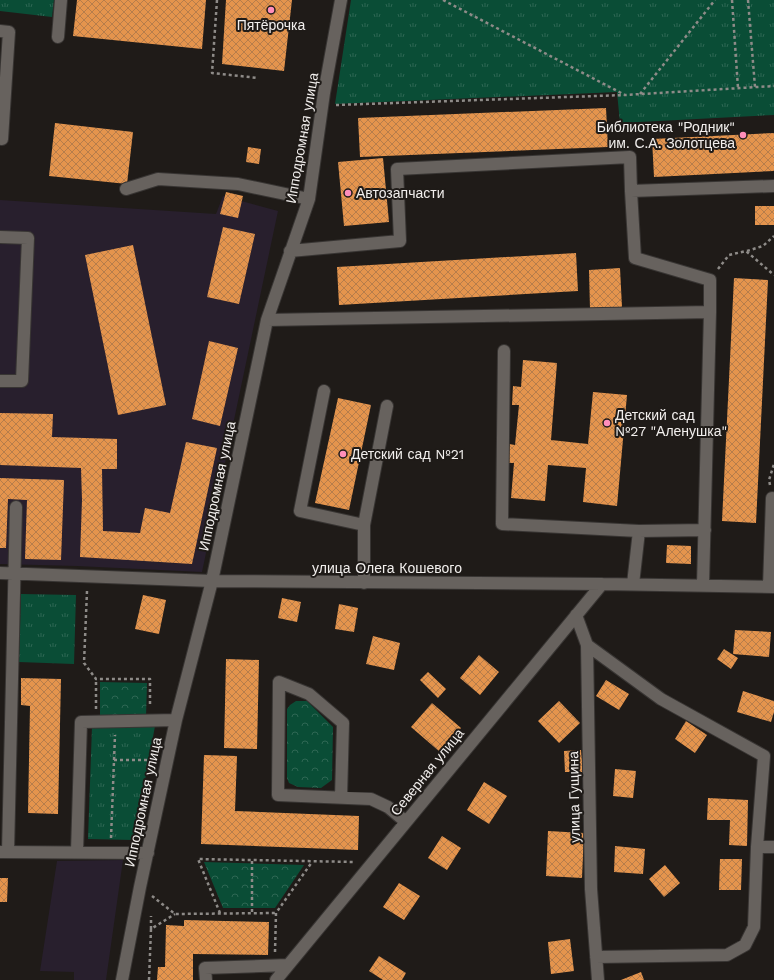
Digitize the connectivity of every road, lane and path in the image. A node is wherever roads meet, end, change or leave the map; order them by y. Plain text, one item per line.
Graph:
1 (61, 0) edge
2 (217, 0) edge
3 (341, 0) edge
4 (443, 0) edge
5 (714, 0) edge
6 (732, 0) edge
7 (748, 0) edge
8 (0, 31) edge
9 (58, 37) dead end
10 (258, 78) dead end
11 (774, 86) edge
12 (755, 87) junction
13 (738, 88) junction
14 (640, 94) junction
15 (625, 95) junction
16 (323, 106) junction
17 (2, 139) dead end
18 (774, 186) edge
19 (126, 189) dead end
20 (631, 191) junction
21 (310, 198) junction
22 (774, 236) edge
23 (0, 237) edge
24 (290, 251) junction
25 (746, 251) junction
26 (774, 275) edge
27 (710, 280) junction
28 (710, 312) junction
29 (267, 320) junction
30 (504, 351) dead end
31 (0, 381) edge
32 (324, 391) dead end
33 (387, 406) dead end
34 (774, 464) edge
35 (773, 498) edge
36 (16, 508) dead end
37 (364, 525) junction
38 (705, 530) junction
39 (640, 531) junction
40 (0, 573) edge
41 (15, 574) junction
42 (88, 576) junction
43 (212, 581) junction
44 (364, 582) junction
45 (602, 584) junction
46 (633, 584) junction
47 (703, 585) junction
48 (772, 587) edge
49 (576, 615) junction
50 (588, 645) junction
51 (96, 679) junction
52 (176, 720) junction
53 (96, 721) junction
54 (115, 721) junction
55 (149, 721) junction
56 (114, 760) junction
57 (168, 760) junction
58 (341, 798) junction
59 (406, 822) junction
60 (756, 847) junction
61 (774, 847) edge
62 (4, 852) edge
63 (77, 852) junction
64 (110, 853) junction
65 (148, 853) junction
66 (252, 860) junction
67 (312, 862) junction
68 (373, 862) junction
69 (140, 887) junction
70 (252, 912) junction
71 (220, 913) junction
72 (276, 913) junction
73 (175, 914) junction
74 (596, 957) junction
75 (288, 965) junction
76 (274, 966) junction
77 (122, 980) edge
78 (149, 980) edge
79 (206, 980) edge
80 (276, 980) edge
81 (598, 980) edge

1 - 9 street
2 - 10 path
3 - 16 street, Ипподромная улица
4 - 15 path
5 - 14 path
6 - 13 path
7 - 12 path
8 - 17 street
11 - 12 path
12 - 13 path
13 - 14 path
14 - 15 path
15 - 16 path
16 - 21 street, Ипподромная улица
18 - 20 street
19 - 21 street
20 - 24 street
20 - 27 street
21 - 24 street, Ипподромная улица
22 - 25 path
23 - 31 street
24 - 29 street, Ипподромная улица
25 - 26 path
25 - 27 path
27 - 28 street
28 - 29 street
28 - 38 street
29 - 43 street, Ипподромная улица
30 - 39 street
32 - 37 street
33 - 37 street
34 - 35 path
35 - 48 street
36 - 41 street
37 - 44 street
38 - 39 street
38 - 47 street
39 - 46 street
40 - 41 street, улица Олега Кошевого
41 - 42 street, улица Олега Кошевого
41 - 62 street
42 - 43 street, улица Олега Кошевого
42 - 51 path
43 - 44 street, улица Олега Кошевого
43 - 52 street, Ипподромная улица
44 - 45 street, улица Олега Кошевого
45 - 46 street, улица Олега Кошевого
45 - 49 street, Северная улица
46 - 47 street, улица Олега Кошевого
47 - 48 street, улица Олега Кошевого
49 - 50 street, улица Гущина
49 - 59 street, Северная улица
50 - 60 street
50 - 74 street, улица Гущина
51 - 53 path
51 - 55 path
52 - 55 street
52 - 57 street, Ипподромная улица
53 - 54 street
53 - 63 street
54 - 55 street
54 - 56 path
56 - 57 path
56 - 64 path
57 - 65 street, Ипподромная улица
58 - 58 street
58 - 59 street
59 - 68 street, Северная улица
60 - 61 street
60 - 74 street
62 - 63 street
63 - 64 street
64 - 65 street
65 - 69 street, Ипподромная улица
66 - 67 path
66 - 70 path
66 - 71 path
67 - 68 path
67 - 72 path
68 - 75 street, Северная улица
69 - 73 path
69 - 77 street, Ипподромная улица
70 - 71 path
70 - 72 path
71 - 73 path
72 - 76 path
73 - 78 path
74 - 81 street, улица Гущина
75 - 76 street
75 - 80 street, Северная улица
76 - 79 street

